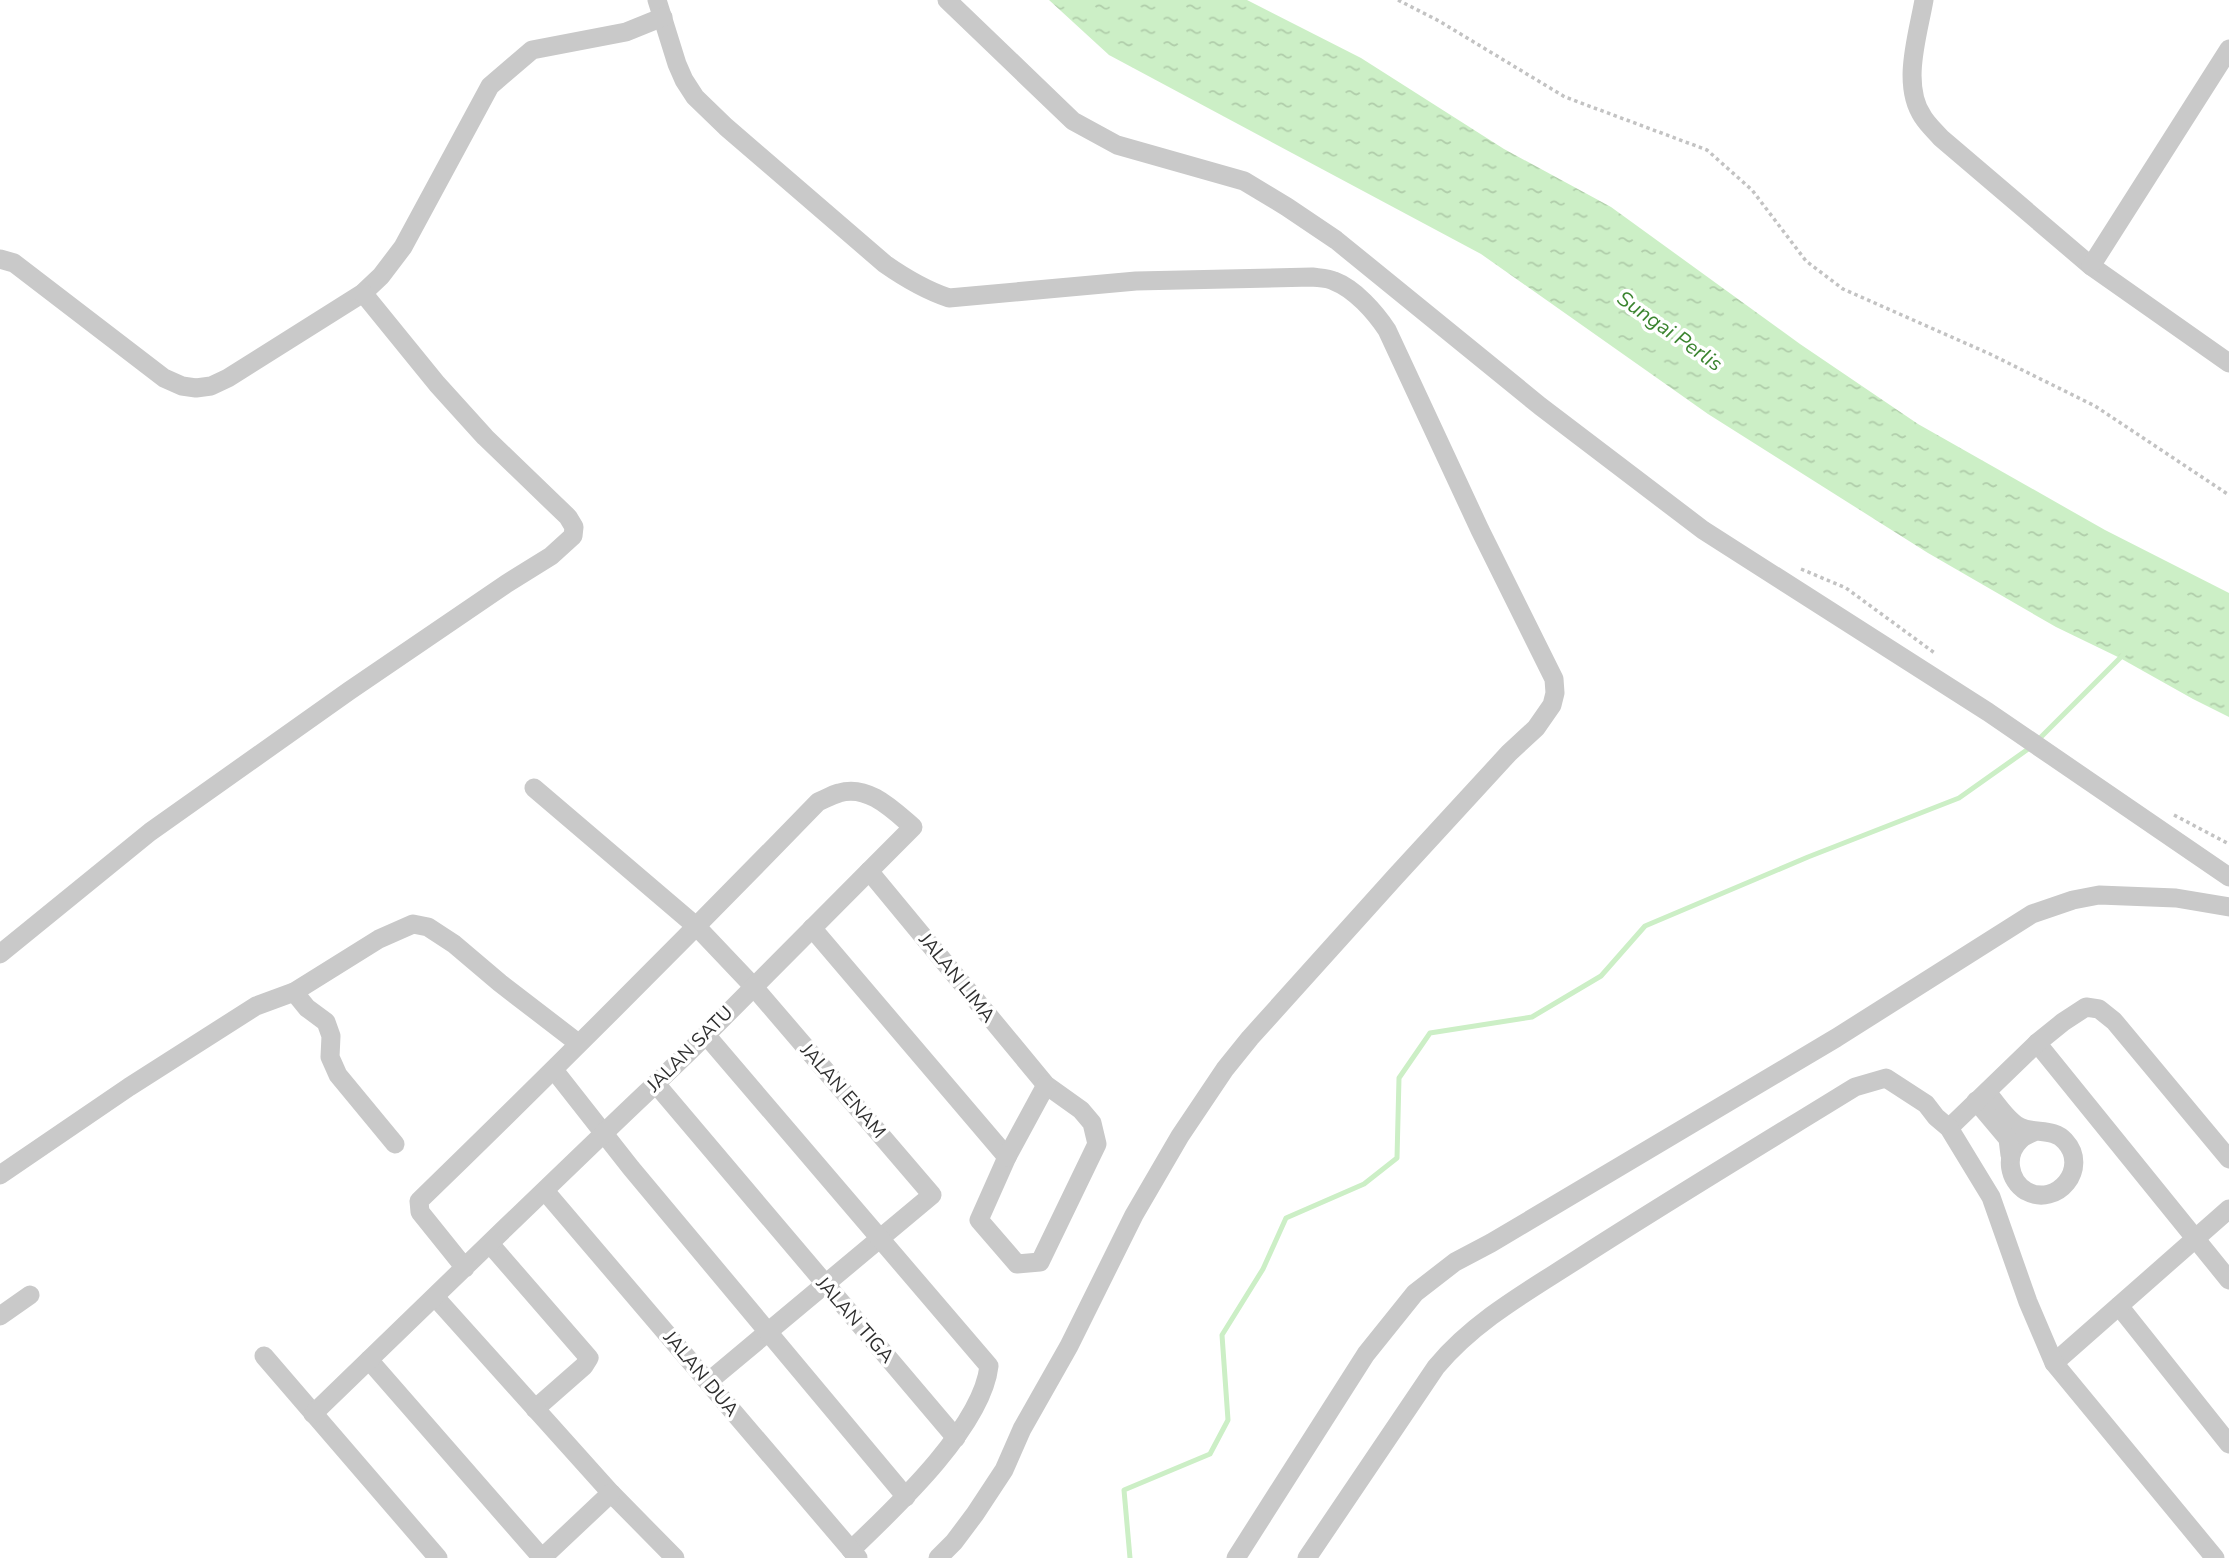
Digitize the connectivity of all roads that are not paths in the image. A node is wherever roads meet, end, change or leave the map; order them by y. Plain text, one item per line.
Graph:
1 (947, 0) edge
2 (1924, 0) edge
3 (660, 9) edge
4 (2229, 49) edge
5 (0, 259) edge
6 (2091, 266) junction
7 (363, 293) junction
8 (2229, 363) edge
9 (534, 788) dead end
10 (869, 871) junction
11 (2229, 877) edge
12 (2229, 907) edge
13 (697, 926) junction
14 (812, 928) junction
15 (0, 954) edge
16 (754, 986) junction
17 (294, 992) junction
18 (706, 1035) junction
19 (578, 1042) junction
20 (2037, 1043) junction
21 (554, 1070) junction
22 (656, 1084) junction
23 (1045, 1085) junction
24 (1982, 1097) junction
25 (1942, 1123) junction
26 (2034, 1132) junction
27 (604, 1133) junction
28 (395, 1144) dead end
29 (2010, 1155) junction
30 (1007, 1157) junction
31 (2229, 1159) edge
32 (0, 1175) edge
33 (545, 1191) junction
34 (2229, 1209) edge
35 (2196, 1238) junction
36 (882, 1239) junction
37 (490, 1244) junction
38 (465, 1268) junction
39 (2229, 1280) edge
40 (825, 1285) junction
41 (30, 1295) dead end
42 (435, 1297) junction
43 (2119, 1306) junction
44 (0, 1316) edge
45 (768, 1331) junction
46 (264, 1356) dead end
47 (369, 1360) junction
48 (2054, 1363) junction
49 (708, 1382) junction
50 (535, 1409) junction
51 (313, 1414) junction
52 (956, 1438) junction
53 (2229, 1444) edge
54 (611, 1493) junction
55 (906, 1497) junction
56 (855, 1554) edge
57 (438, 1558) edge
58 (542, 1558) edge
59 (675, 1558) edge
60 (938, 1558) edge
61 (1236, 1558) edge
62 (1307, 1558) edge
63 (2215, 1558) edge

1 - 11 street
2 - 6 street
3 - 7 street
3 - 60 street
4 - 6 street
5 - 7 street
6 - 8 street
7 - 15 street
9 - 13 street, JALAN ENAM
10 - 13 street, JALAN SATU
10 - 14 street, JALAN SATU
10 - 23 street, JALAN LIMA
12 - 61 street
13 - 16 street, JALAN ENAM
13 - 19 street
14 - 16 street, JALAN SATU
14 - 30 street
16 - 18 street, JALAN SATU
16 - 36 street, JALAN ENAM
17 - 19 street
17 - 28 street
17 - 32 street
18 - 22 street, JALAN SATU
18 - 36 street
19 - 21 street
20 - 24 street
20 - 31 street
20 - 35 street
21 - 27 street
21 - 38 street
22 - 27 street, JALAN SATU
22 - 40 street, JALAN TIGA
23 - 30 street
23 - 30 street
24 - 25 street
24 - 26 street
24 - 29 street
25 - 48 street
25 - 62 street
26 - 29 street
26 - 29 street
27 - 33 street, JALAN SATU
27 - 45 street
33 - 37 street, JALAN SATU
33 - 49 street, JALAN DUA
34 - 35 street
35 - 39 street
35 - 43 street
36 - 40 street
36 - 52 street
37 - 38 street, JALAN SATU
37 - 50 street
38 - 42 street, JALAN SATU
40 - 45 street
40 - 52 street, JALAN TIGA
41 - 44 street
42 - 47 street, JALAN SATU
42 - 50 street
43 - 48 street
43 - 53 street
45 - 49 street
45 - 55 street
46 - 51 street
47 - 51 street, JALAN SATU
47 - 58 street
48 - 63 street
49 - 56 street, JALAN DUA
50 - 54 street
51 - 57 street
52 - 55 street
54 - 58 street
54 - 59 street
55 - 56 street

